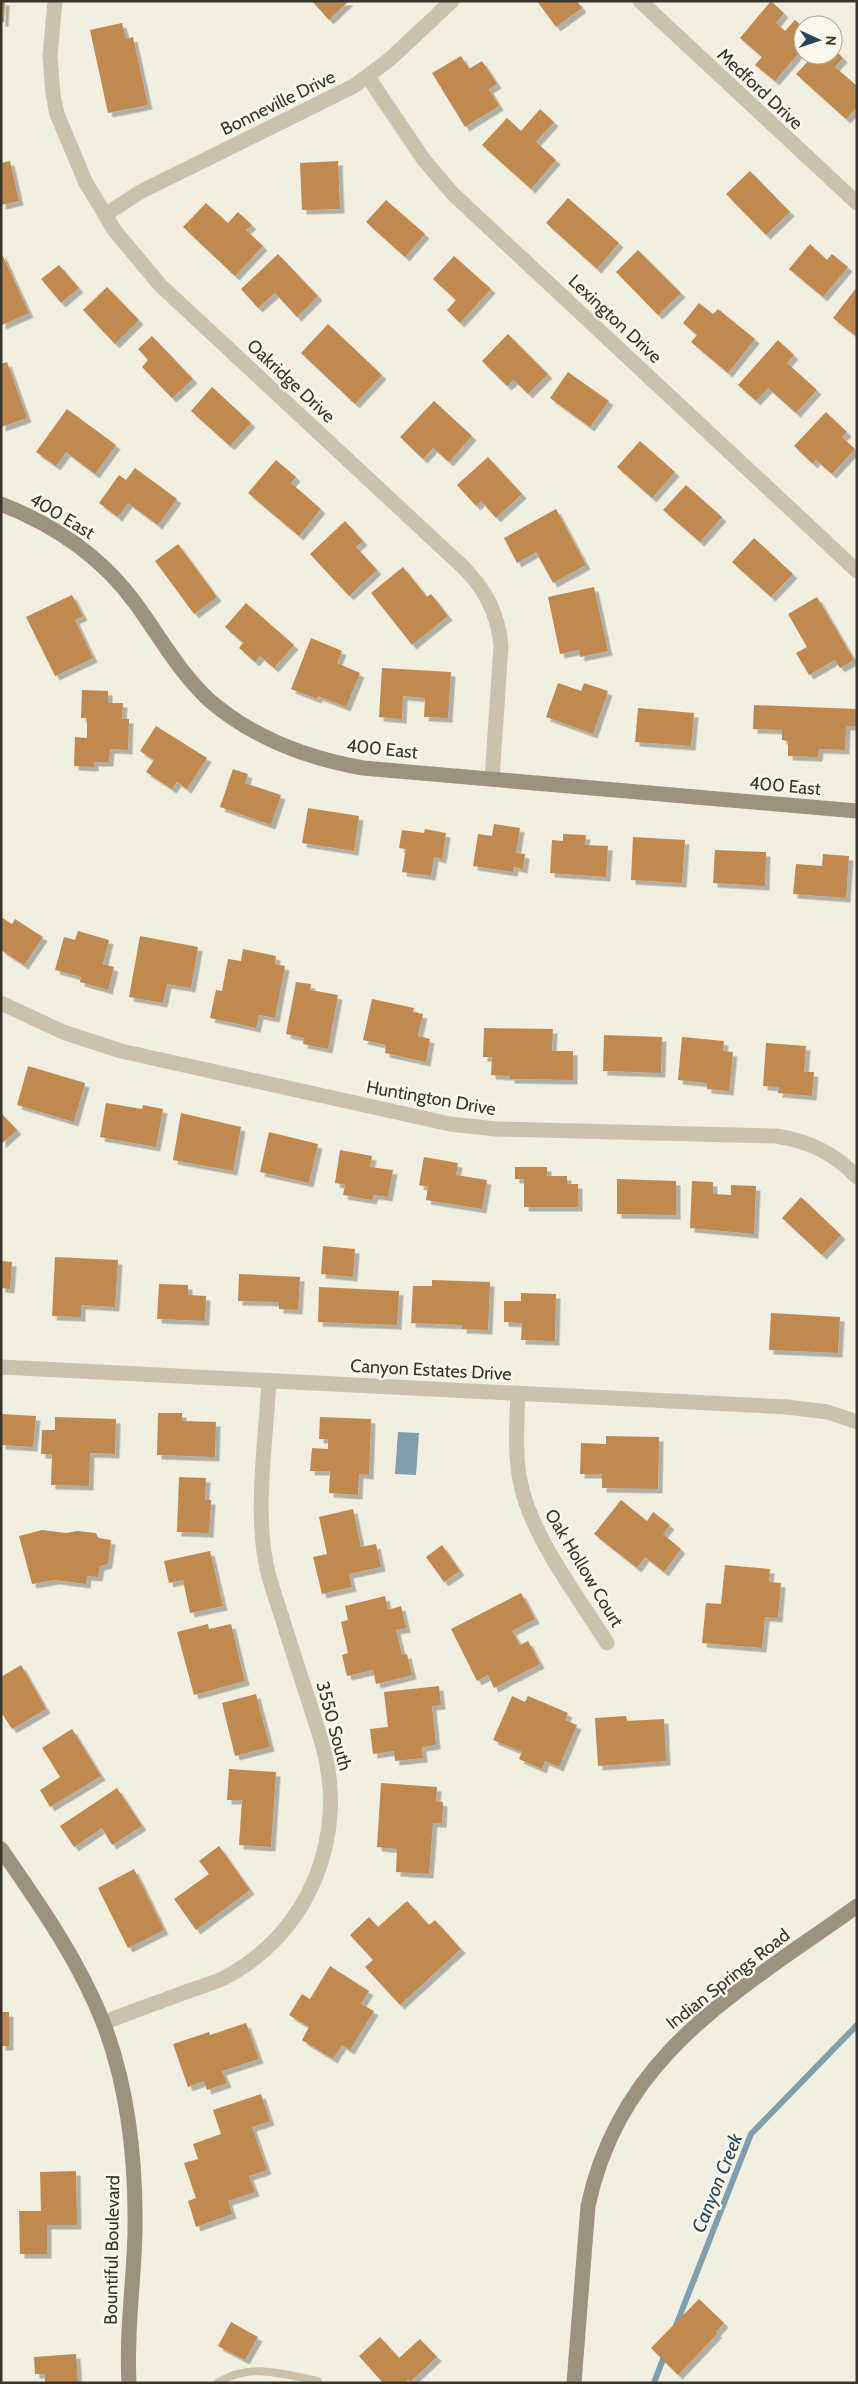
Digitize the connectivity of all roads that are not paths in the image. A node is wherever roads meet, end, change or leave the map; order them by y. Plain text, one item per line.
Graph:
1 (55, 1) edge
2 (452, 1) edge
3 (640, 1) edge
4 (368, 77) junction
5 (857, 203) edge
6 (105, 215) junction
7 (1, 504) edge
8 (857, 571) edge
9 (492, 779) junction
10 (857, 811) edge
11 (3, 1009) edge
12 (857, 1177) edge
13 (1, 1367) edge
14 (269, 1380) junction
15 (518, 1393) junction
16 (857, 1422) edge
17 (607, 1644) dead end
18 (1, 1849) edge
19 (857, 1906) edge
20 (103, 2023) junction
21 (318, 2381) dead end
22 (129, 2383) edge
23 (217, 2383) edge
24 (574, 2383) edge

1 - 6 street, Oakridge Drive
2 - 4 street, Bonneville Drive
3 - 5 street, Medford Drive
4 - 6 street, Bonneville Drive
4 - 8 street, Lexington Drive
6 - 9 street, Oakridge Drive
7 - 9 street, 400 East
9 - 10 street, 400 East
11 - 12 street, Huntington Drive
13 - 14 street, Canyon Estates Drive
14 - 15 street, Canyon Estates Drive
14 - 20 street, 3550 South
15 - 16 street, Canyon Estates Drive
15 - 17 street, Oak Hollow Court
18 - 20 street, Bountiful Boulevard
19 - 24 street, Indian Springs Road
20 - 22 street, Bountiful Boulevard
21 - 23 lane

